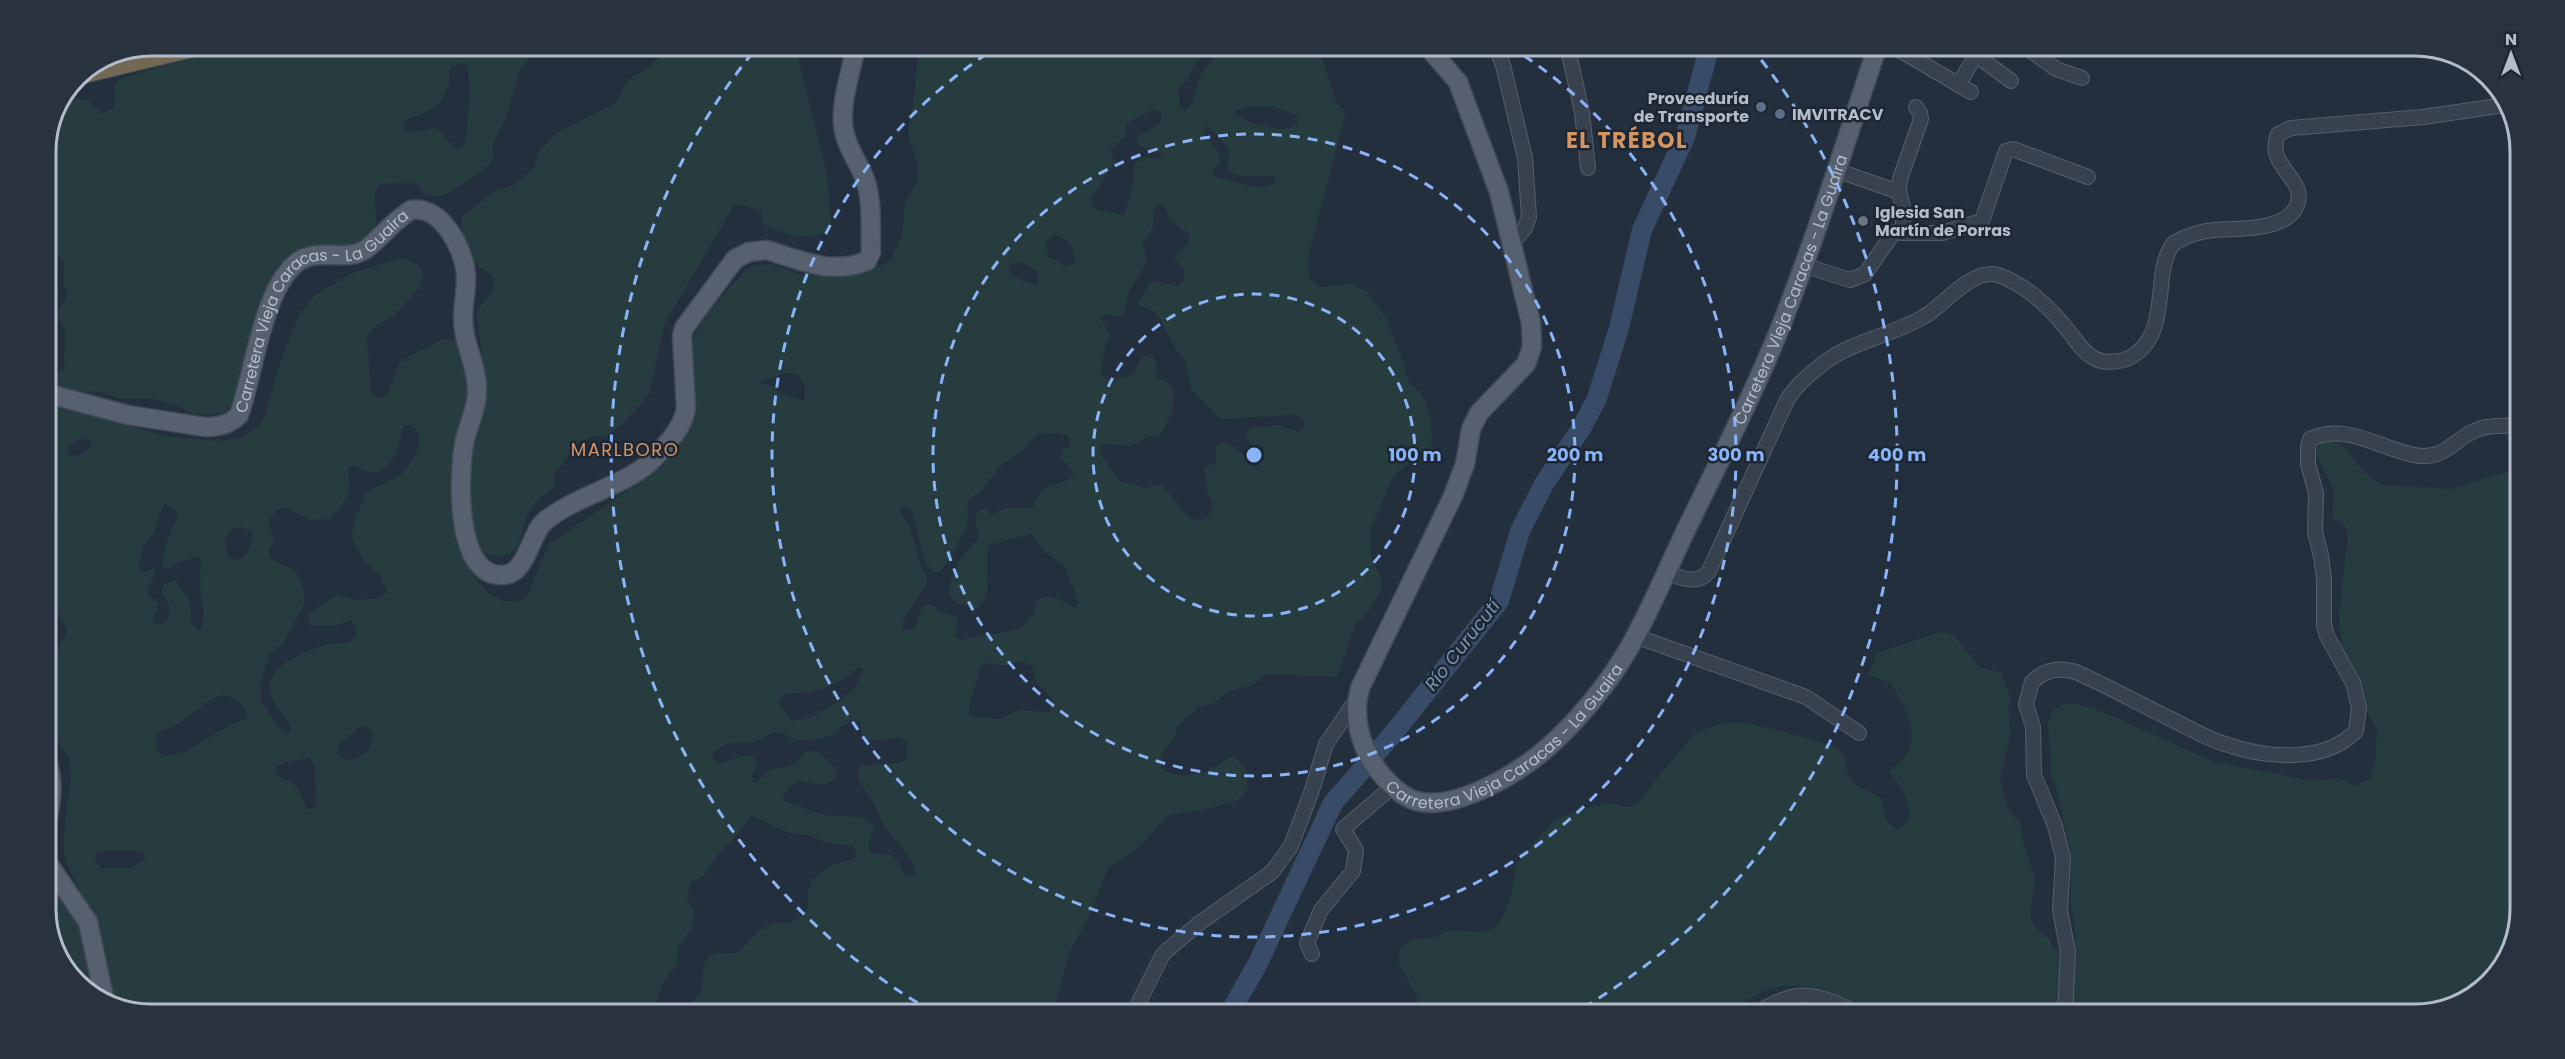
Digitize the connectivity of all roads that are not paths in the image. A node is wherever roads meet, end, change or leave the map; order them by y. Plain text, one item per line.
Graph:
1 (154, 56) edge
2 (854, 56) edge
3 (1436, 56) edge
4 (1499, 56) edge
5 (1569, 56) edge
6 (1874, 56) edge
7 (1909, 56) edge
8 (1973, 56) edge
9 (1983, 56) edge
10 (2038, 56) edge
11 (103, 68) edge
12 (2082, 78) dead end
13 (2011, 81) dead end
14 (1958, 85) junction
15 (1971, 92) dead end
16 (2499, 106) edge
17 (1916, 107) dead end
18 (1588, 168) dead end
19 (1836, 170) junction
20 (2088, 177) dead end
21 (1899, 192) junction
22 (1903, 233) junction
23 (1513, 242) junction
24 (1803, 265) junction
25 (56, 396) edge
26 (2509, 425) edge
27 (1666, 572) junction
28 (1635, 636) junction
29 (1356, 699) junction
30 (1859, 733) dead end
31 (1392, 787) junction
32 (56, 875) edge
33 (1312, 954) dead end
34 (103, 991) edge
35 (1138, 1004) edge
36 (1771, 1004) edge
37 (1836, 1004) edge
38 (2065, 1004) edge

1 - 11 highway
2 - 25 main road, Carretera Vieja Caracas - La Guaira
3 - 23 main road, Carretera Vieja Caracas - La Guaira
4 - 23 street
5 - 18 street
6 - 19 main road, Carretera Vieja Caracas - La Guaira
7 - 14 street
8 - 14 street
9 - 13 street
10 - 12 street
14 - 15 street
16 - 27 street
17 - 21 street
19 - 21 street
19 - 24 main road, Carretera Vieja Caracas - La Guaira
20 - 22 street
21 - 22 street
22 - 24 street
23 - 29 main road, Carretera Vieja Caracas - La Guaira
24 - 27 main road, Carretera Vieja Caracas - La Guaira
26 - 38 street
27 - 28 main road, Carretera Vieja Caracas - La Guaira
28 - 30 street
28 - 31 main road, Carretera Vieja Caracas - La Guaira
29 - 31 main road, Carretera Vieja Caracas - La Guaira
29 - 35 street
31 - 33 street
32 - 34 main road
36 - 37 street

